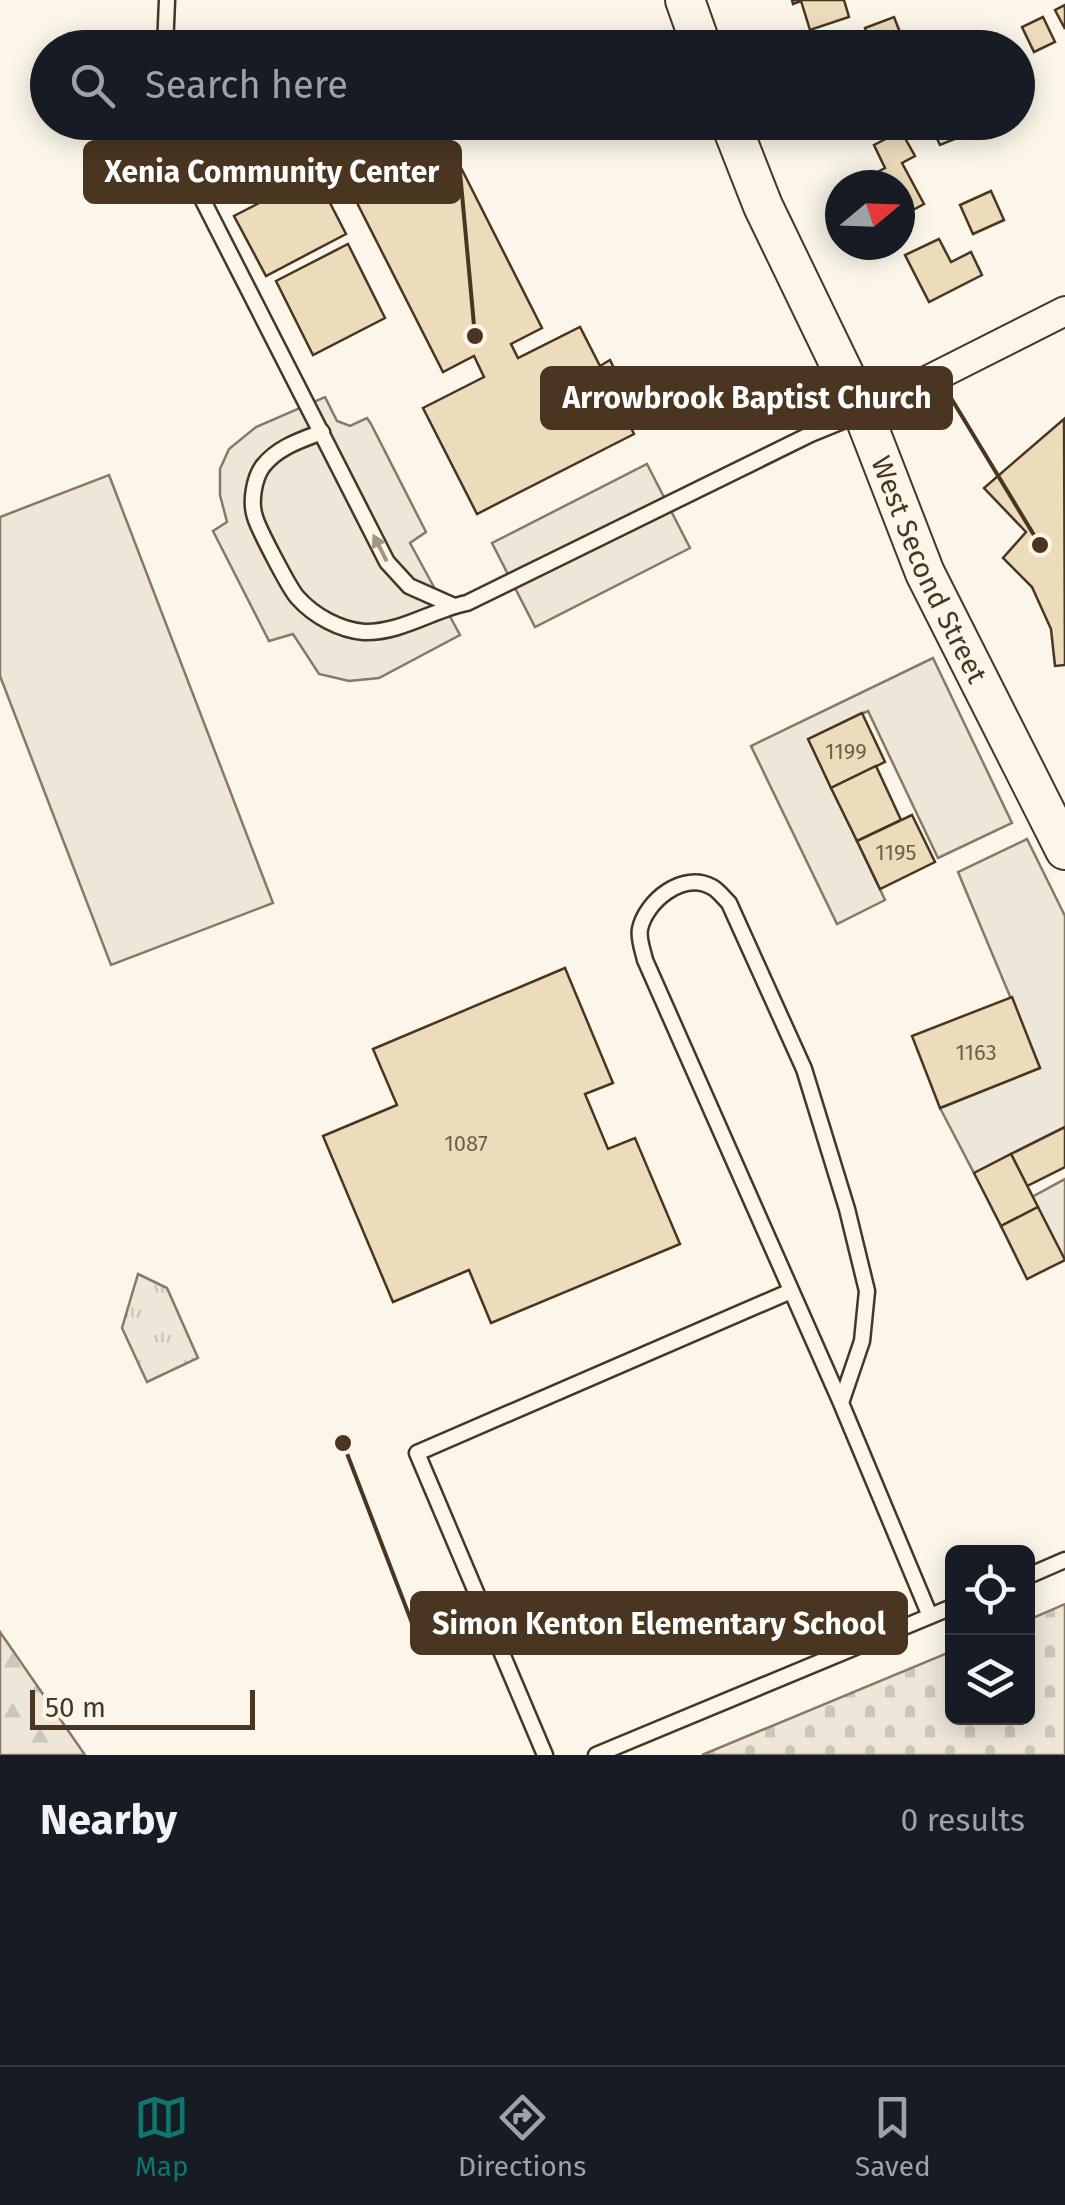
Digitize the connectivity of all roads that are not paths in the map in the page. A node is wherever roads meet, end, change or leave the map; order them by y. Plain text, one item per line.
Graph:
1 (167, 0) edge
2 (686, 0) edge
3 (166, 30) edge
4 (696, 30) edge
5 (179, 140) edge
6 (737, 140) edge
7 (1065, 311) edge
8 (863, 414) junction
9 (322, 432) junction
10 (454, 606) junction
11 (1065, 850) edge
12 (791, 1291) junction
13 (841, 1402) junction
14 (1065, 1560) edge
15 (1035, 1573) edge
16 (945, 1610) edge
17 (930, 1616) junction
18 (545, 1755) edge
19 (596, 1755) edge

1 - 3 lane
2 - 4 main road
5 - 9 lane
6 - 8 main road, West Second Street
7 - 8 street
8 - 10 lane
8 - 11 main road, West Second Street
10 -> 9 lane
9 - 10 lane
12 - 13 lane
12 - 13 lane
12 - 18 lane
13 - 17 lane
14 - 15 lane
16 - 17 lane
17 - 19 lane

